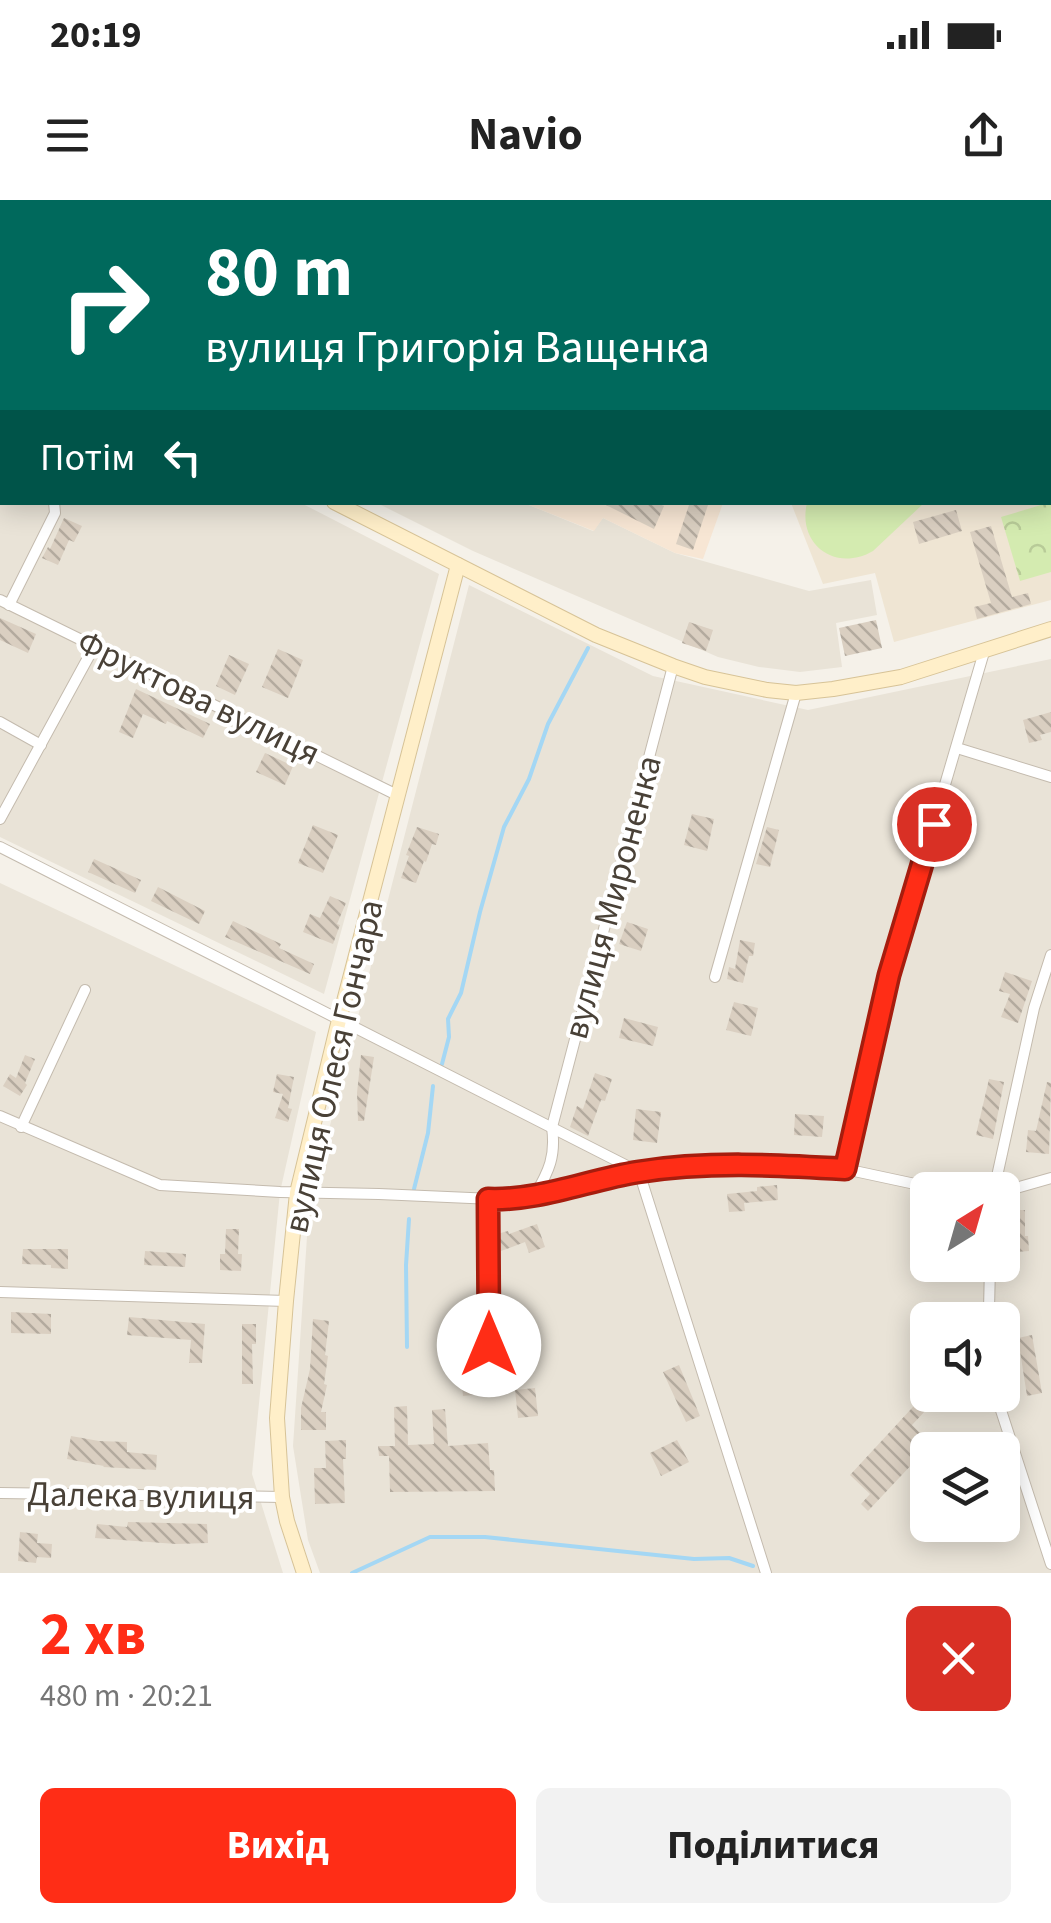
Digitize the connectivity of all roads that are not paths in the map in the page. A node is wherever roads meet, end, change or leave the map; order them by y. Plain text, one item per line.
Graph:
1 (54, 505) edge
2 (340, 505) edge
3 (458, 565) junction
4 (4, 603) edge
5 (1051, 629) edge
6 (95, 646) junction
7 (984, 652) junction
8 (673, 666) junction
9 (796, 692) junction
10 (0, 722) edge
11 (41, 744) junction
12 (957, 748) junction
13 (1051, 777) edge
14 (398, 795) junction
15 (0, 819) edge
16 (0, 847) edge
17 (1051, 955) edge
18 (715, 976) dead end
19 (85, 990) dead end
20 (339, 1018) junction
21 (0, 1116) edge
22 (21, 1127) junction
23 (552, 1127) junction
24 (845, 1169) junction
25 (639, 1172) junction
26 (998, 1172) edge
27 (1051, 1178) edge
28 (910, 1183) edge
29 (1020, 1187) edge
30 (297, 1192) junction
31 (534, 1196) junction
32 (488, 1199) junction
33 (0, 1292) edge
34 (286, 1301) junction
35 (489, 1382) dead end
36 (1002, 1412) edge
37 (0, 1493) edge
38 (282, 1497) junction
39 (1051, 1564) edge
40 (304, 1573) edge
41 (766, 1573) edge

1 - 4 street
2 - 3 main road
3 - 8 main road
3 - 14 main road, вулиця Олеся Гончара
4 - 6 street, Фруктова вулиця
5 - 7 main road
6 - 11 street
6 - 14 street, Фруктова вулиця
7 - 9 main road
7 - 12 street
8 - 9 main road
8 - 23 street, вулиця Мироненка
9 - 18 street
10 - 11 street
11 - 15 street
12 - 13 street
12 - 24 street
14 - 20 main road, вулиця Олеся Гончара
16 - 20 street
17 - 26 street
19 - 22 street
20 - 23 street
20 - 30 main road, вулиця Олеся Гончара
21 - 22 street
22 - 30 street
23 - 25 street
23 - 31 street, вулиця Мироненка
24 - 25 street
24 - 28 street
25 - 31 street
25 - 41 street
27 - 29 street
30 - 32 street
30 - 34 main road, вулиця Олеся Гончара
31 - 32 street
32 - 35 street
33 - 34 street
34 - 38 main road, вулиця Олеся Гончара
36 - 39 street
37 - 38 street, Далека вулиця
38 - 40 main road, вулиця Олеся Гончара

